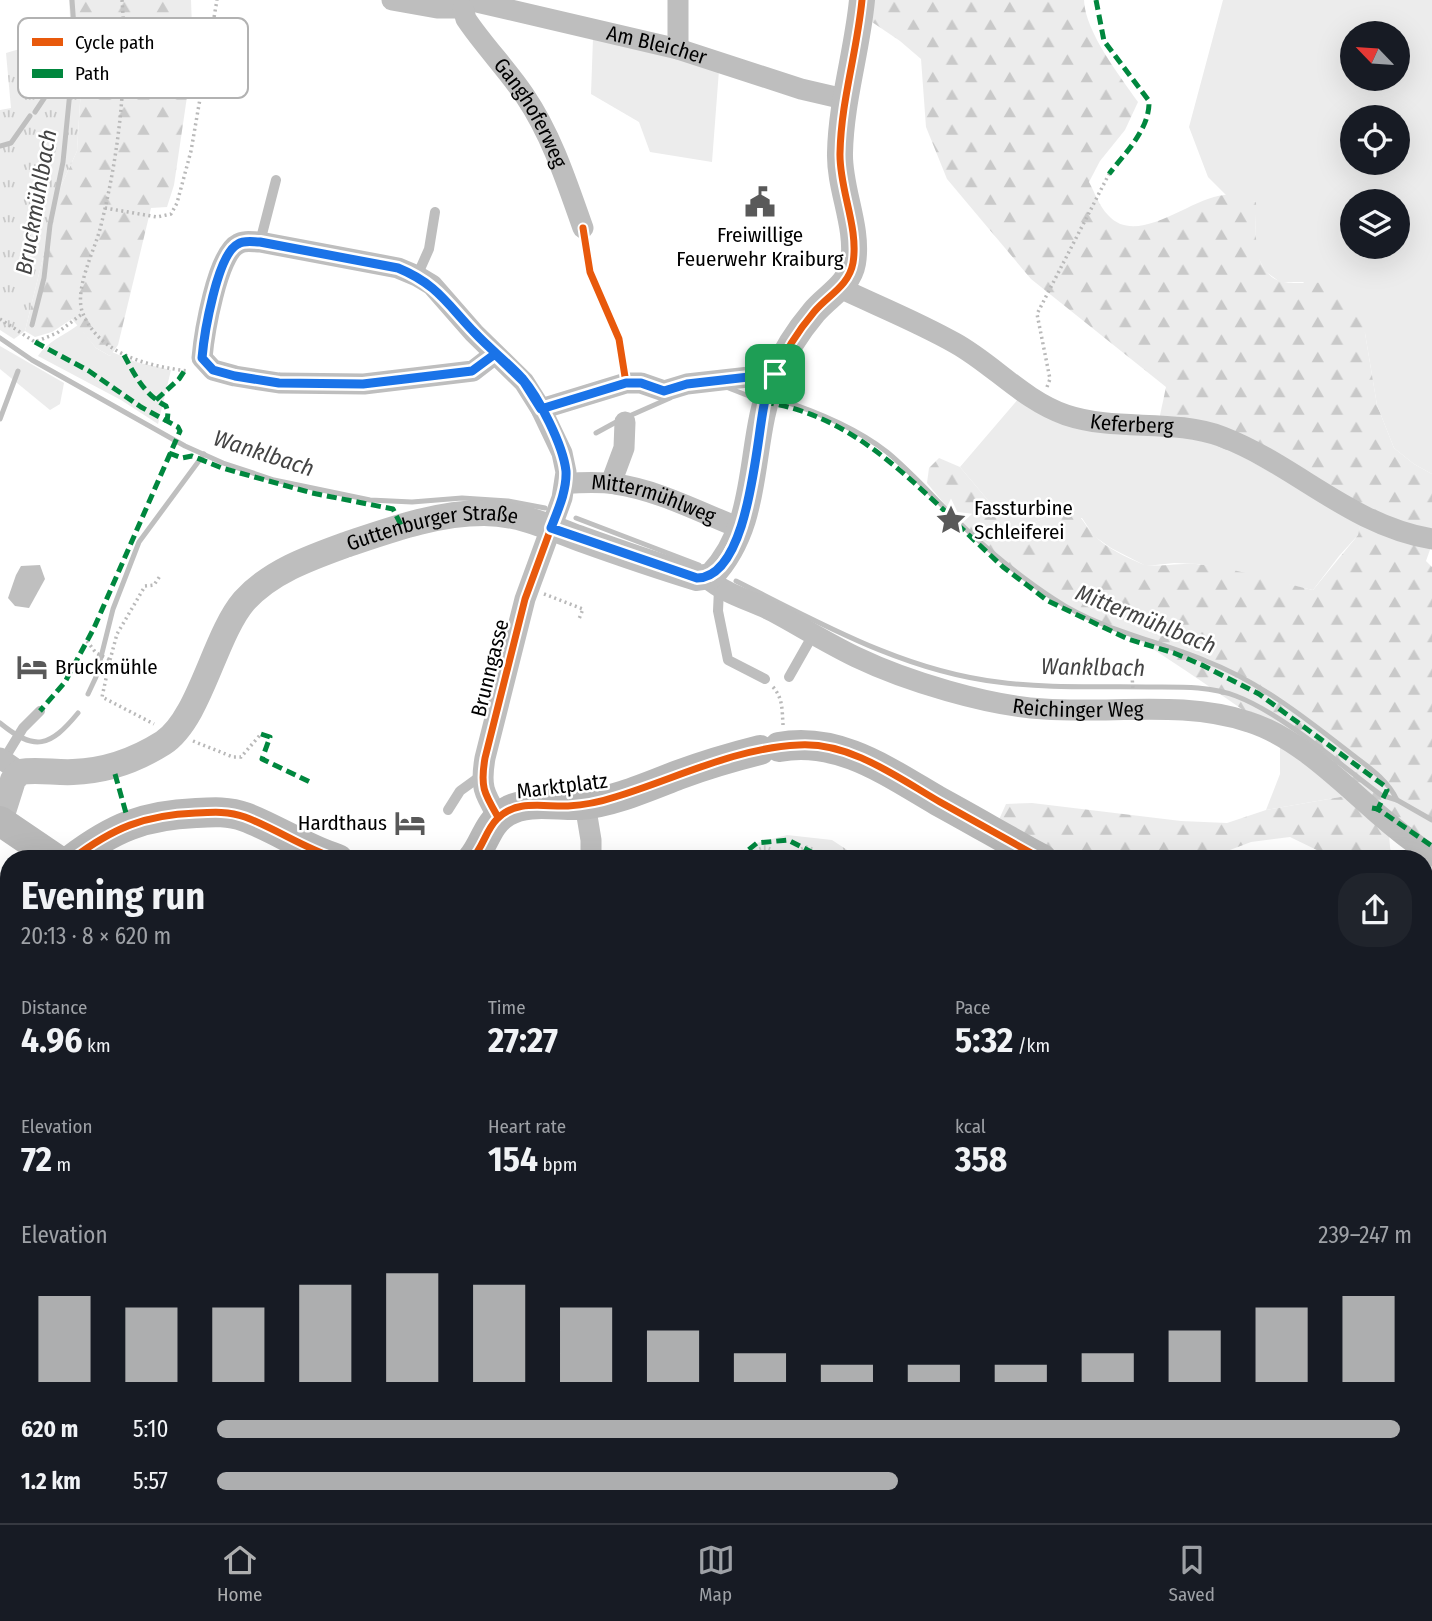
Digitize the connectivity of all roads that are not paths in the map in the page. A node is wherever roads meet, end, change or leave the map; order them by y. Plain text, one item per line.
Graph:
1 (392, 0) edge
2 (678, 0) edge
3 (862, 0) edge
4 (466, 3) edge
5 (678, 49) junction
6 (844, 99) junction
7 (276, 180) dead end
8 (435, 212) dead end
9 (583, 228) dead end
10 (260, 242) junction
11 (417, 276) junction
12 (840, 288) junction
13 (495, 354) junction
14 (775, 374) junction
15 (614, 388) junction
16 (541, 409) junction
17 (565, 483) junction
18 (611, 483) junction
19 (551, 528) junction
20 (740, 528) junction
21 (1432, 539) edge
22 (713, 584) junction
23 (814, 632) junction
24 (789, 677) dead end
25 (765, 680) dead end
26 (40, 711) dead end
27 (7, 769) edge
28 (482, 775) junction
29 (585, 804) junction
30 (448, 810) dead end
31 (498, 817) junction
32 (0, 822) edge
33 (42, 850) edge
34 (85, 850) edge
35 (313, 850) edge
36 (477, 850) edge
37 (591, 850) edge
38 (1026, 850) edge
39 (1424, 850) edge

1 - 4 street, Am Bleicher
2 - 5 street
3 - 6 street
4 - 5 street, Am Bleicher
4 - 9 street, Ganghoferweg
5 - 6 street, Am Bleicher
6 - 12 street
7 - 10 lane
8 - 11 lane
10 - 11 street
10 - 13 street
11 - 13 street, Mittermühlweg
12 - 14 street
12 - 21 street, Keferberg
13 - 16 street, Mittermühlweg
14 - 15 street
14 - 20 street
15 - 16 street
15 - 18 street
16 - 17 street, Mittermühlweg
17 - 18 street, Mittermühlweg
17 - 19 street, Mittermühlweg
18 - 20 street, Mittermühlweg
19 - 22 street, Guttenburger Straße
19 - 27 street, Guttenburger Straße
19 - 28 street, Brunngasse
20 - 22 street
22 - 23 street, Reichinger Weg
22 - 25 lane
23 - 24 lane
23 - 39 street, Reichinger Weg
26 - 27 lane
27 - 32 street
28 - 30 lane
28 - 31 street
29 - 31 main road, Marktplatz
29 - 37 street, Marktplatz
29 - 38 main road, Marktplatz
31 - 36 main road, Marktplatz
32 - 33 main road
34 - 35 main road

